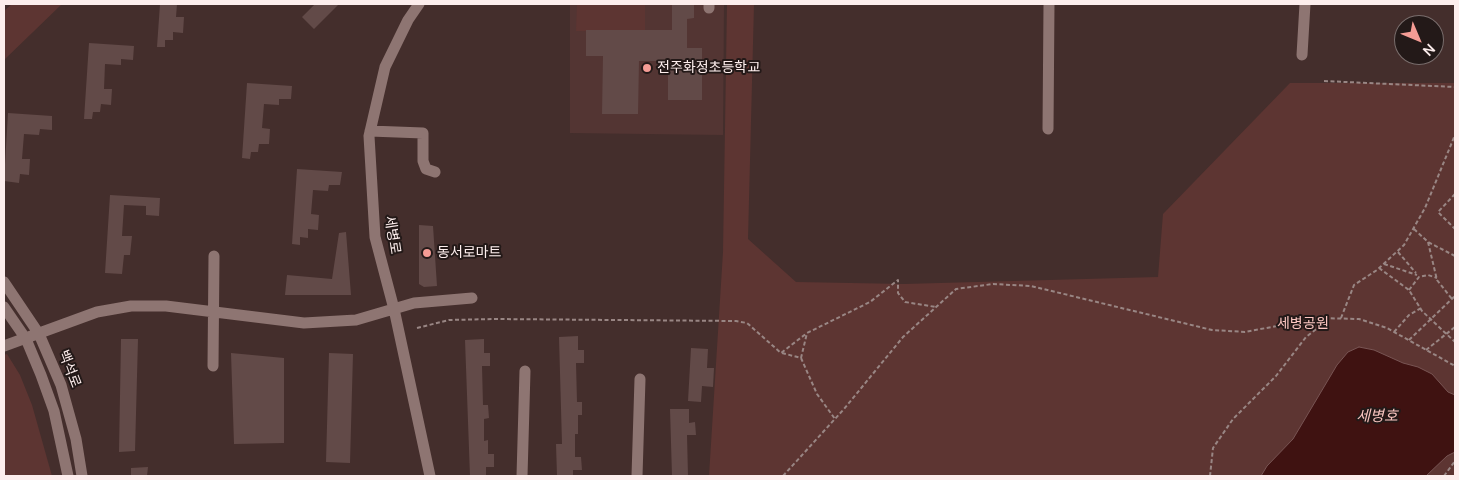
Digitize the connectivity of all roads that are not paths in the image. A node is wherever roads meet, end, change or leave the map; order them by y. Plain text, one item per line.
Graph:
1 (418, 4) edge
2 (1049, 4) edge
3 (1305, 4) edge
4 (1302, 55) dead end
5 (1048, 129) dead end
6 (370, 131) junction
7 (435, 172) dead end
8 (214, 256) dead end
9 (4, 282) edge
10 (472, 298) dead end
11 (4, 307) edge
12 (394, 309) junction
13 (212, 312) junction
14 (39, 334) junction
15 (26, 339) junction
16 (4, 346) edge
17 (213, 366) dead end
18 (524, 371) dead end
19 (640, 380) dead end
20 (68, 476) edge
21 (82, 476) edge
22 (430, 476) edge
23 (522, 476) edge
24 (637, 476) edge

1 - 6 street, 세병로
2 - 5 street
3 - 4 street
6 - 7 street
6 - 12 street, 세병로
8 - 13 street
9 - 14 street, 백석로
10 - 12 street
11 - 15 street, 백석로
12 - 13 street
12 - 22 street, 세병로
13 - 14 street
13 - 17 street
14 - 15 street
14 - 21 street, 백석로
15 - 16 street
15 - 20 street, 백석로
18 - 23 street
19 - 24 street

